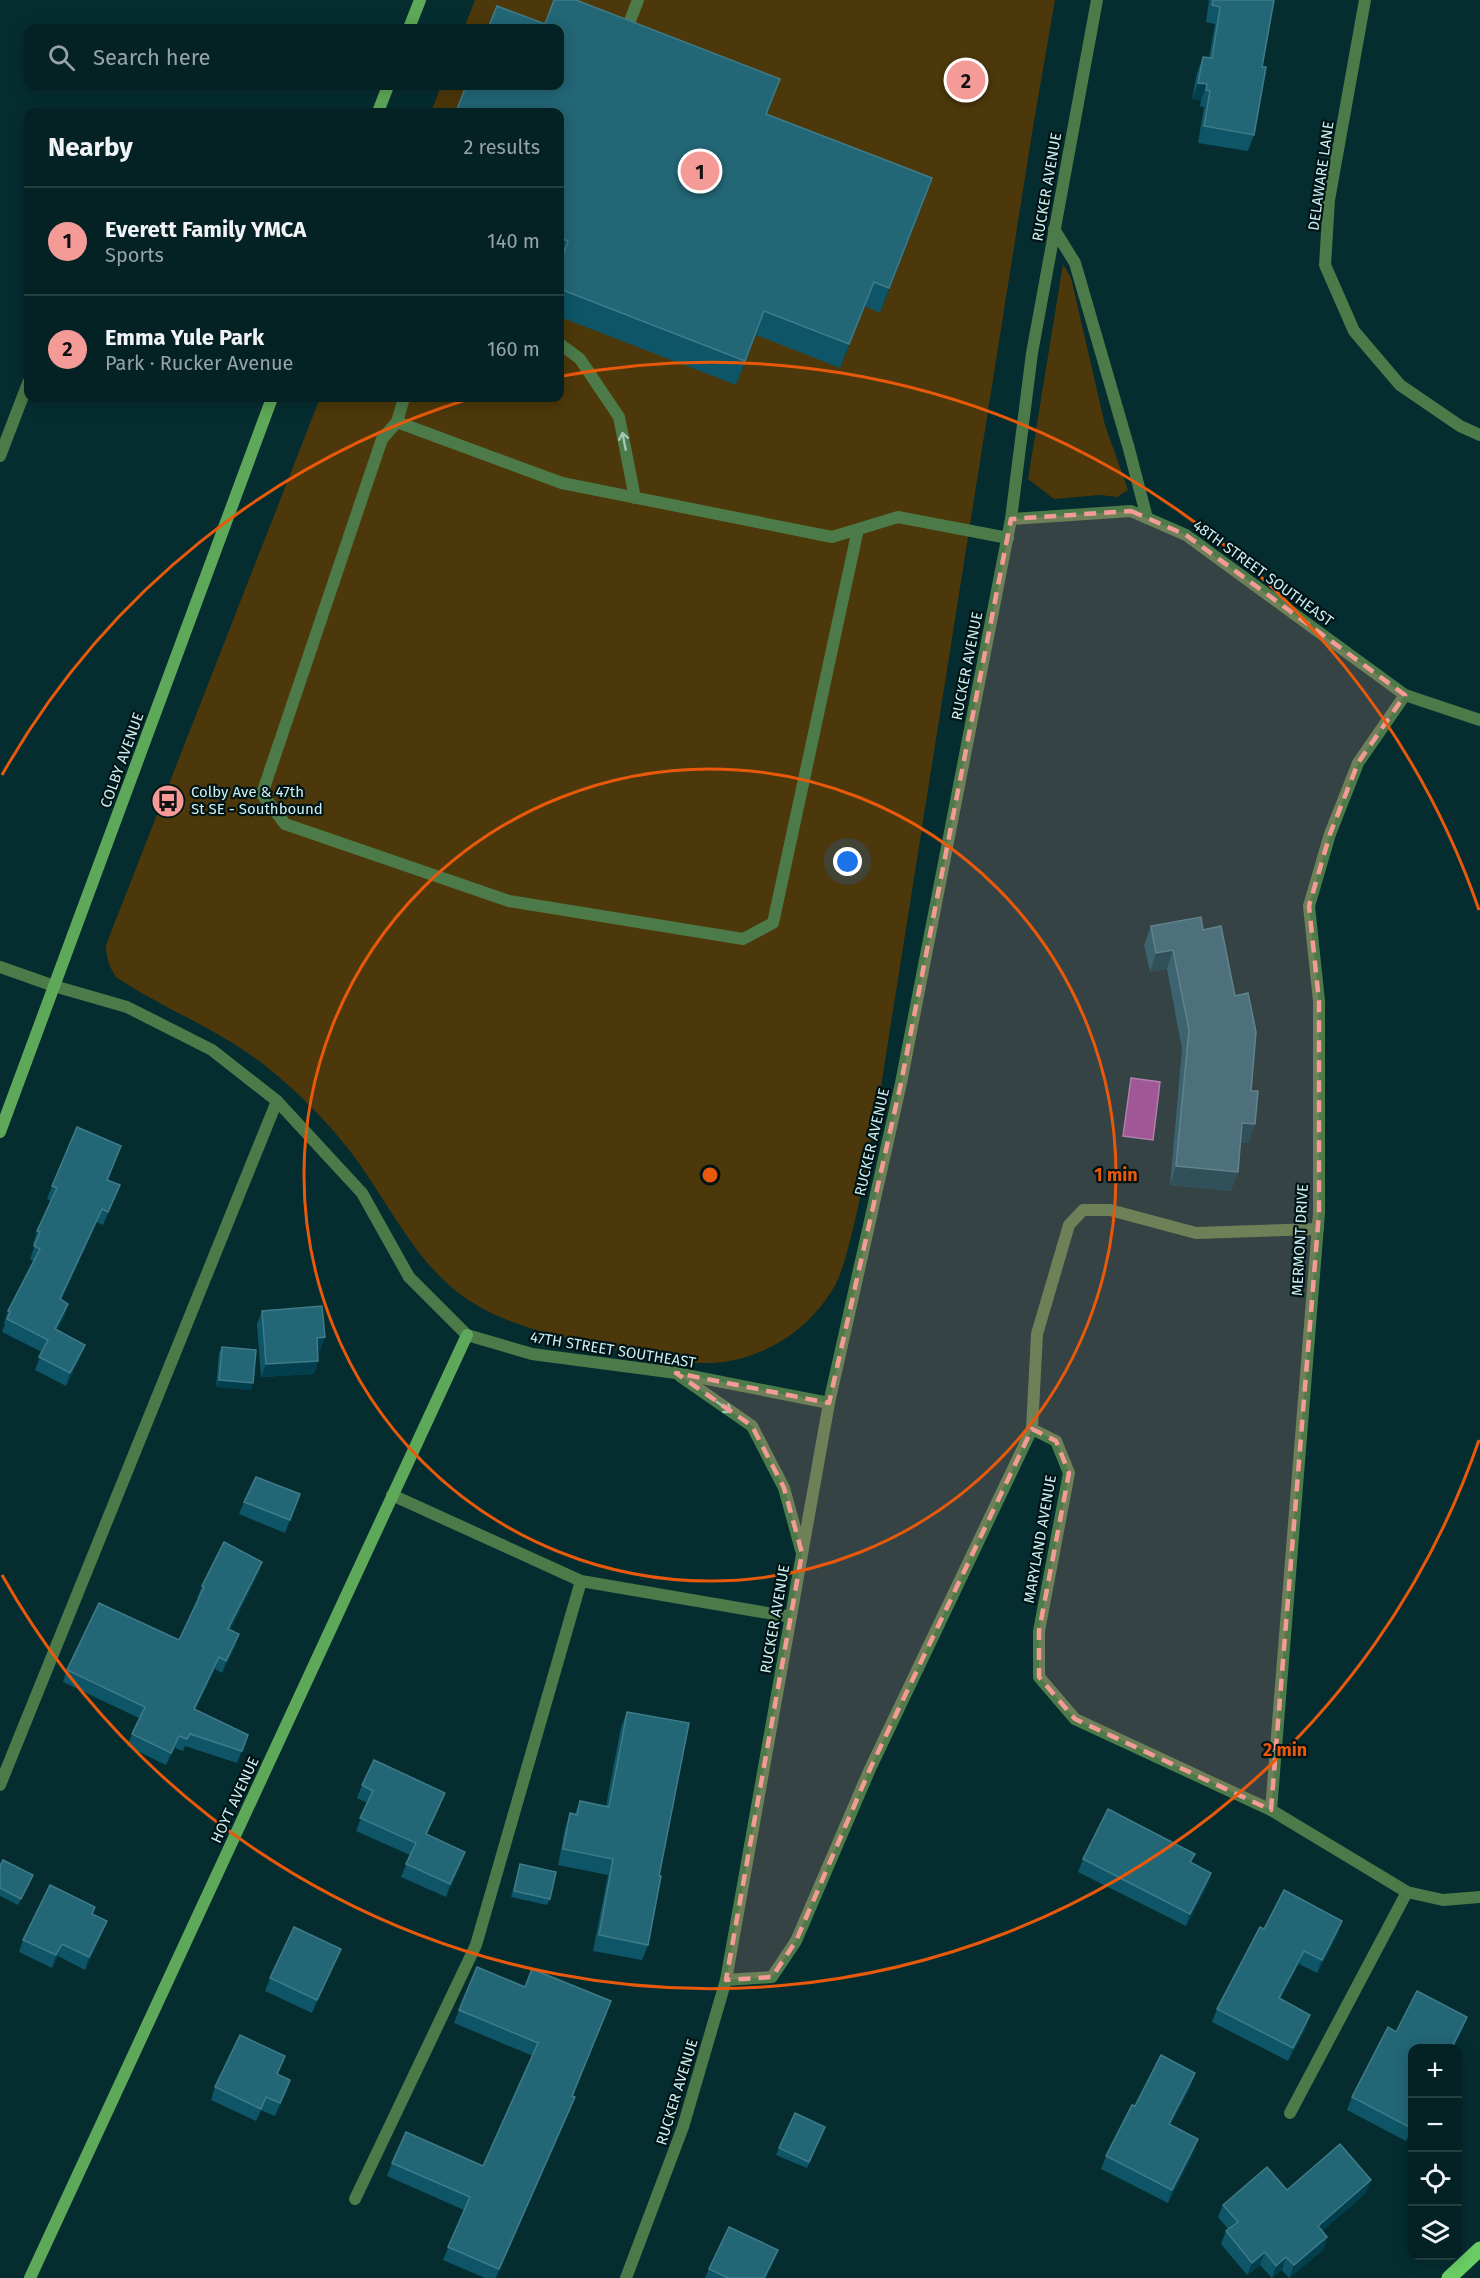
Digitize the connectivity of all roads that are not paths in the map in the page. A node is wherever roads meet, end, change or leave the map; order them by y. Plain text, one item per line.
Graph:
1 (420, 0) edge
2 (638, 0) edge
3 (1097, 0) edge
4 (1365, 0) edge
5 (411, 24) edge
6 (626, 31) edge
7 (386, 90) edge
8 (380, 108) edge
9 (1054, 229) junction
10 (564, 347) edge
11 (24, 393) edge
12 (271, 402) edge
13 (403, 402) edge
14 (397, 422) junction
15 (1480, 435) edge
16 (0, 456) edge
17 (635, 498) junction
18 (1147, 518) junction
19 (1011, 519) junction
20 (858, 529) junction
21 (1008, 538) junction
22 (1405, 694) junction
23 (1480, 720) edge
24 (0, 967) edge
25 (54, 986) junction
26 (277, 1101) junction
27 (0, 1132) edge
28 (1318, 1229) junction
29 (467, 1335) junction
30 (676, 1373) junction
31 (829, 1403) junction
32 (1032, 1429) junction
33 (392, 1495) junction
34 (802, 1553) junction
35 (581, 1581) junction
36 (791, 1617) junction
37 (0, 1785) edge
38 (1271, 1810) junction
39 (1407, 1892) junction
40 (1480, 1897) edge
41 (726, 1980) junction
42 (1290, 2113) dead end
43 (355, 2199) dead end
44 (1480, 2250) edge
45 (30, 2278) edge
46 (626, 2278) edge
47 (1449, 2278) edge

1 - 5 street
2 - 6 street
3 - 9 street, RUCKER AVENUE
4 - 15 street, DELAWARE LANE
7 - 8 street
9 - 18 street
9 - 19 street, RUCKER AVENUE
17 -> 10 street
11 - 16 street
12 - 25 street, COLBY AVENUE
13 - 14 street
14 - 17 street
14 - 20 street
17 - 20 street
18 - 19 street, 48TH STREET SOUTHEAST
18 - 22 street, 48TH STREET SOUTHEAST
19 - 21 street, RUCKER AVENUE
20 - 21 street
21 - 31 street, RUCKER AVENUE
22 - 23 street, 48TH STREET SOUTHEAST
22 - 28 street, MERMONT DRIVE
24 - 25 street, 47TH STREET SOUTHEAST
25 - 26 street, 47TH STREET SOUTHEAST
25 - 27 street, COLBY AVENUE
26 - 29 street, 47TH STREET SOUTHEAST
26 - 37 street
28 - 32 street
28 - 38 street, MERMONT DRIVE
29 - 30 street, 47TH STREET SOUTHEAST
29 - 33 street, HOYT AVENUE
30 - 31 street, 47TH STREET SOUTHEAST
30 -> 34 street
31 - 34 street, RUCKER AVENUE
32 - 38 street, MARYLAND AVENUE
32 - 41 street
33 - 35 street
33 - 45 street, HOYT AVENUE
34 - 36 street, RUCKER AVENUE
35 - 36 street
35 - 43 street
36 - 41 street, RUCKER AVENUE
38 - 39 street, MARYLAND AVENUE
39 - 40 street, MARYLAND AVENUE
39 - 42 street
41 - 46 street, RUCKER AVENUE
44 - 47 main road

